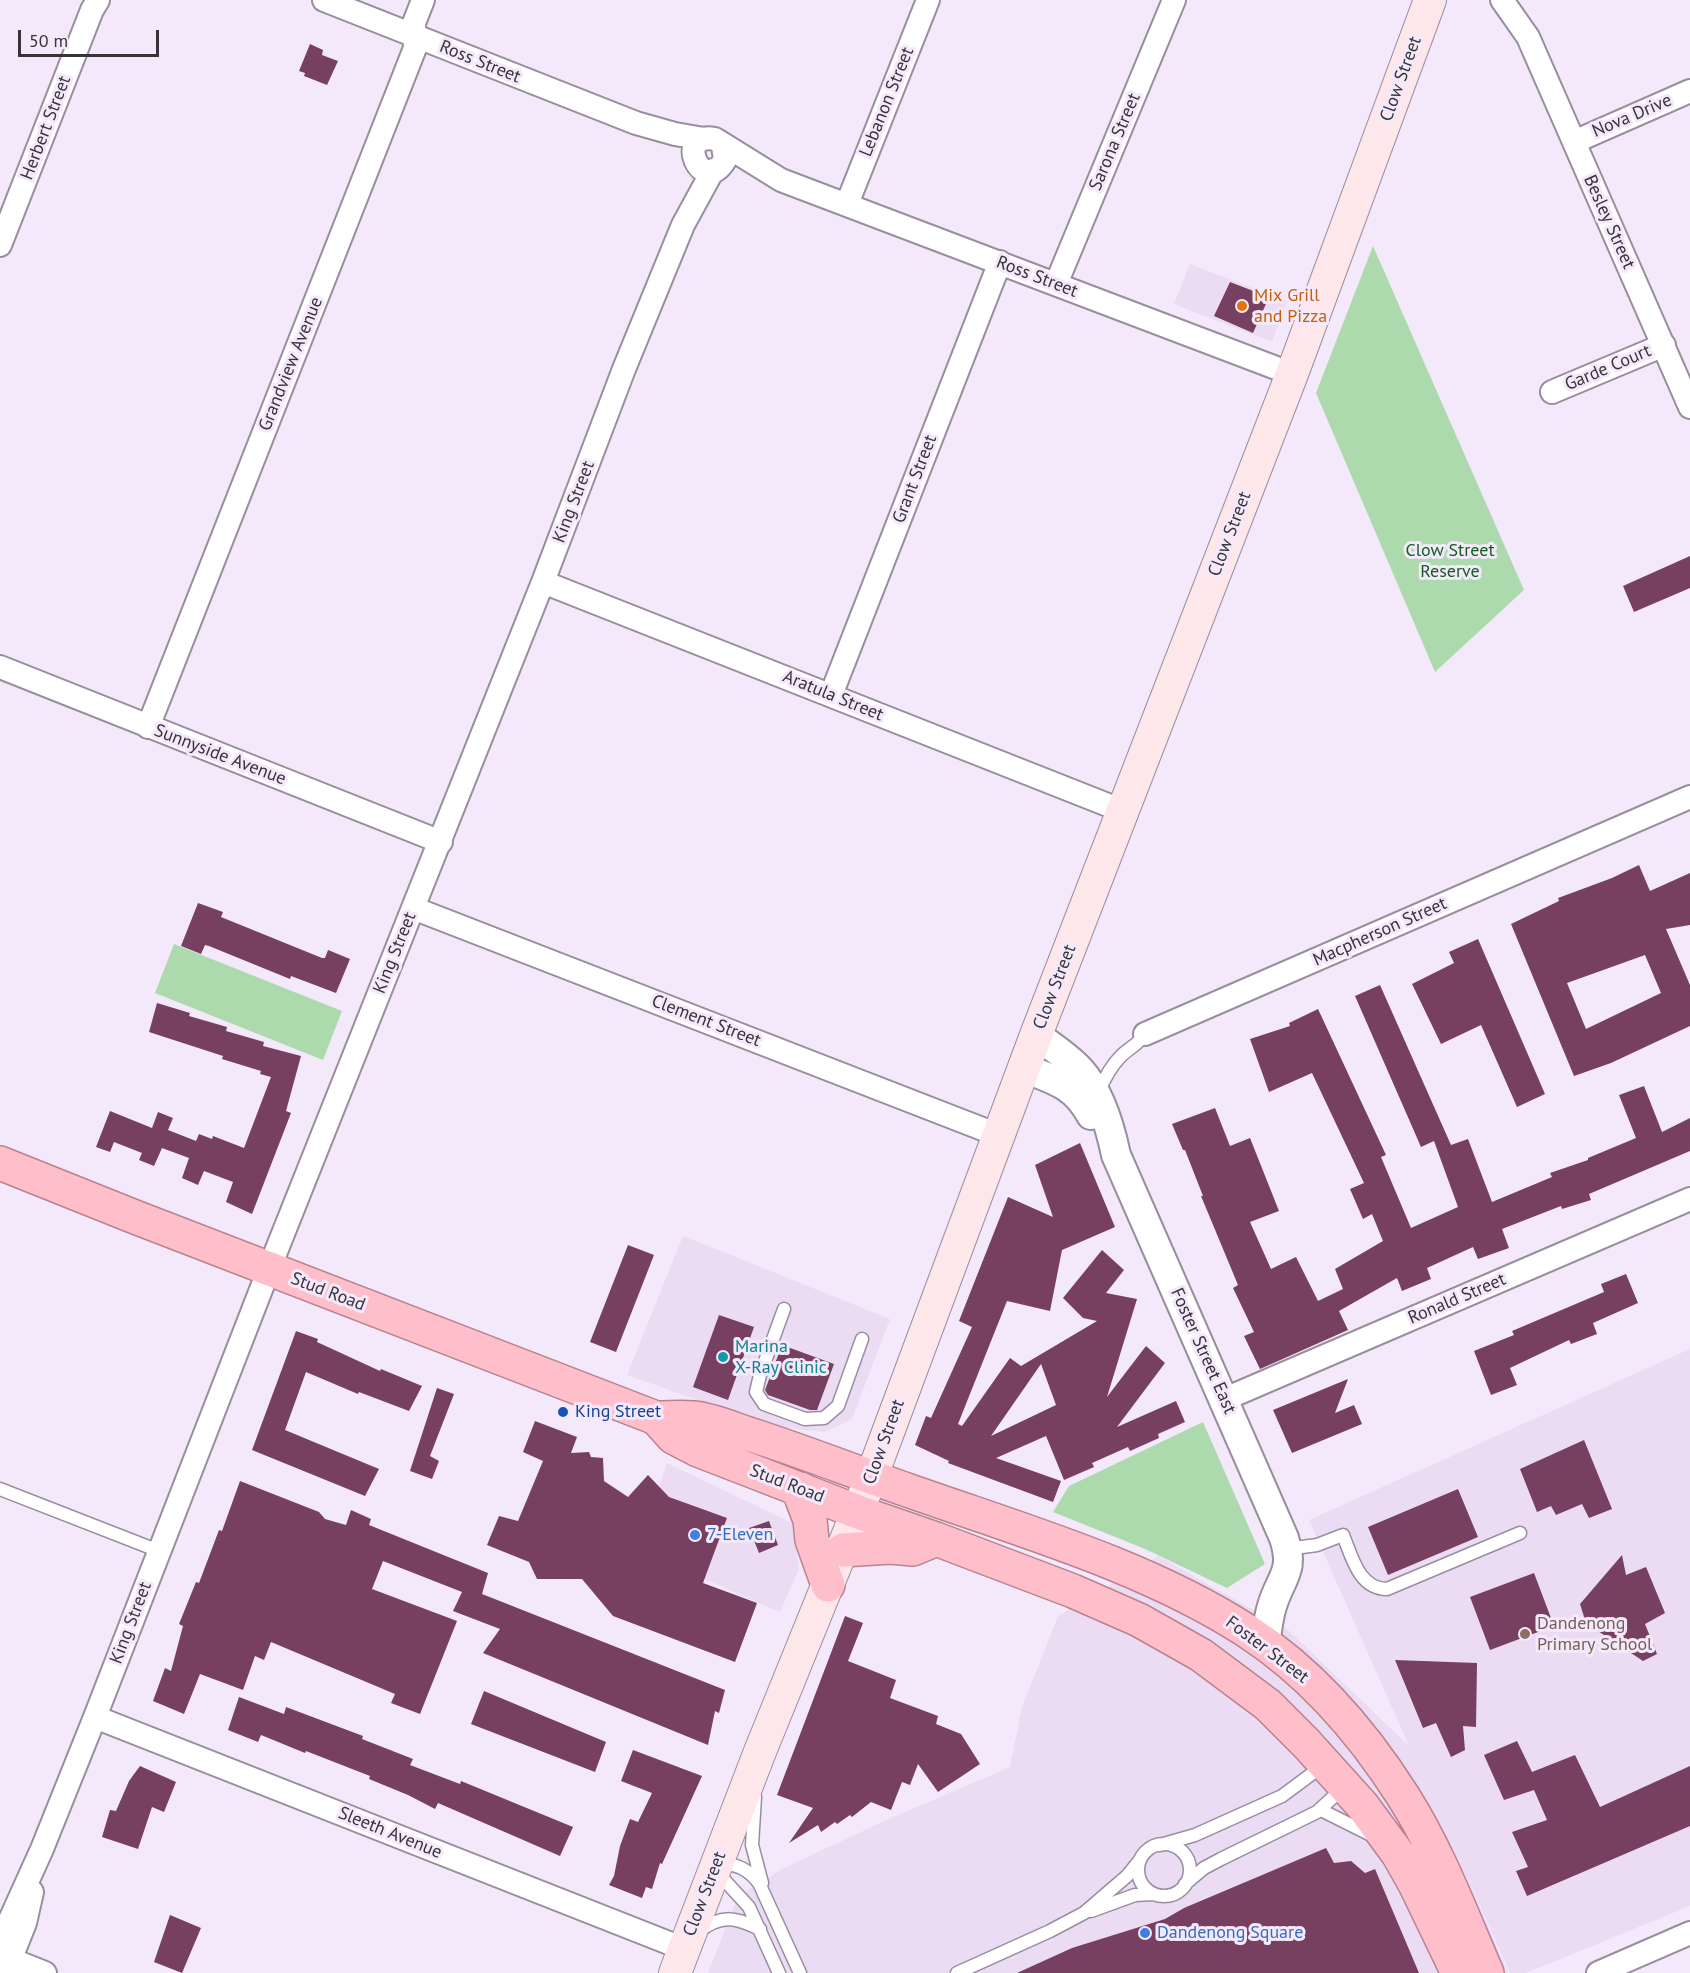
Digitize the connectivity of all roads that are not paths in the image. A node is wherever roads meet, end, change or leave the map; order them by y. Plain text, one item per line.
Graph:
1 (324, 0) edge
2 (423, 0) edge
3 (928, 0) edge
4 (1174, 0) edge
5 (1430, 0) edge
6 (1502, 0) edge
7 (1520, 0) edge
8 (95, 3) edge
9 (414, 36) junction
10 (1528, 37) junction
11 (1690, 91) edge
12 (1574, 142) junction
13 (707, 158) junction
14 (847, 204) junction
15 (0, 245) edge
16 (1000, 262) junction
17 (1056, 284) junction
18 (1664, 345) junction
19 (1292, 374) junction
20 (1552, 392) dead end
21 (1690, 407) edge
22 (543, 582) junction
23 (0, 667) edge
24 (831, 695) junction
25 (148, 727) junction
26 (1690, 797) edge
27 (1123, 811) junction
28 (441, 842) junction
29 (413, 908) junction
30 (1145, 1034) joint
31 (1036, 1035) junction
32 (1023, 1068) junction
33 (1096, 1098) junction
34 (998, 1135) junction
35 (1116, 1155) junction
36 (0, 1163) edge
37 (1690, 1199) edge
38 (268, 1269) junction
39 (784, 1309) dead end
40 (862, 1339) dead end
41 (1225, 1399) junction
42 (656, 1418) junction
43 (871, 1478) junction
44 (801, 1488) junction
45 (0, 1489) edge
46 (858, 1512) junction
47 (1520, 1533) dead end
48 (936, 1539) junction
49 (1287, 1549) junction
50 (843, 1550) junction
51 (159, 1551) junction
52 (828, 1585) junction
53 (1265, 1645) junction
54 (95, 1717) junction
55 (1368, 1748) junction
56 (759, 1754) junction
57 (1335, 1775) junction
58 (1321, 1810) junction
59 (1160, 1845) junction
60 (1395, 1850) junction
61 (1140, 1860) junction
62 (717, 1867) junction
63 (1185, 1884) junction
64 (764, 1889) junction
65 (1159, 1895) junction
66 (1084, 1913) junction
67 (760, 1929) junction
68 (1690, 1933) edge
69 (682, 1954) edge
70 (4, 1957) edge
71 (45, 1973) edge
72 (779, 1973) edge
73 (800, 1973) edge
74 (957, 1973) edge
75 (1458, 1973) edge
76 (1487, 1973) edge
77 (1598, 1973) edge

1 - 9 street, Ross Street
2 - 9 street, Grandview Avenue
3 - 14 street, Lebanon Street
4 - 17 street, Sarona Street
5 - 19 main road, Clow Street
6 - 10 street, Besley Street
7 - 10 street, Besley Street
8 - 15 street, Herbert Street
9 - 13 street, Ross Street
9 - 25 street, Grandview Avenue
10 - 12 street, Besley Street
11 - 12 street, Nova Drive
12 - 18 street, Besley Street
13 - 14 street, Ross Street
13 - 22 street, King Street
14 - 16 street, Ross Street
16 - 17 street, Ross Street
16 - 24 street, Grant Street
17 - 19 street, Ross Street
18 - 20 street, Garde Court
18 - 21 street, Besley Street
19 - 27 main road, Clow Street
22 - 24 street, Aratula Street
22 - 28 street, King Street
23 - 25 street, Sunnyside Avenue
24 - 27 street, Aratula Street
25 - 28 street, Sunnyside Avenue
26 - 30 street, Macpherson Street
27 - 31 main road, Clow Street
28 - 29 street, King Street
29 - 34 street, Clement Street
29 - 38 street, King Street
30 - 33 lane, Macpherson Street
31 - 32 main road, Clow Street
31 - 33 street, Foster Street East
32 - 34 main road, Clow Street
32 - 35 street, Foster Street East
33 - 35 street, Foster Street East
34 - 43 main road, Clow Street
35 - 41 street, Foster Street East
36 - 38 highway, Stud Road
37 - 41 street, Ronald Street
38 - 42 highway, Stud Road
38 - 51 street, King Street
39 - 40 lane
41 - 49 street, Foster Street East
42 - 43 highway, Stud Road
42 - 44 highway, Stud Road
43 - 46 main road, Clow Street
43 - 53 highway, Foster Street
44 - 46 highway, Stud Road
44 - 52 highway
45 - 51 lane
46 - 48 highway
46 - 50 main road, Clow Street
47 - 49 lane
48 - 50 highway
48 - 57 highway
49 - 53 street
50 - 52 main road, Clow Street
51 - 54 street, King Street
52 - 56 main road, Clow Street
53 - 55 highway, Foster Street
54 - 69 street, Sleeth Avenue
54 - 70 street, King Street
55 - 57 highway
55 - 76 highway, Foster Street
56 - 62 main road, Clow Street
56 - 64 lane
57 - 58 lane
57 - 59 lane
57 - 60 highway
58 - 60 lane
58 - 63 lane
59 - 61 lane
59 - 63 lane
60 - 75 highway
61 - 65 lane
61 - 66 lane
62 - 64 lane
62 - 67 lane
62 - 69 main road, Clow Street
63 - 65 lane
64 - 73 lane
65 - 66 lane
66 - 74 lane
67 - 69 lane
67 - 72 lane
68 - 77 street
70 - 71 street

